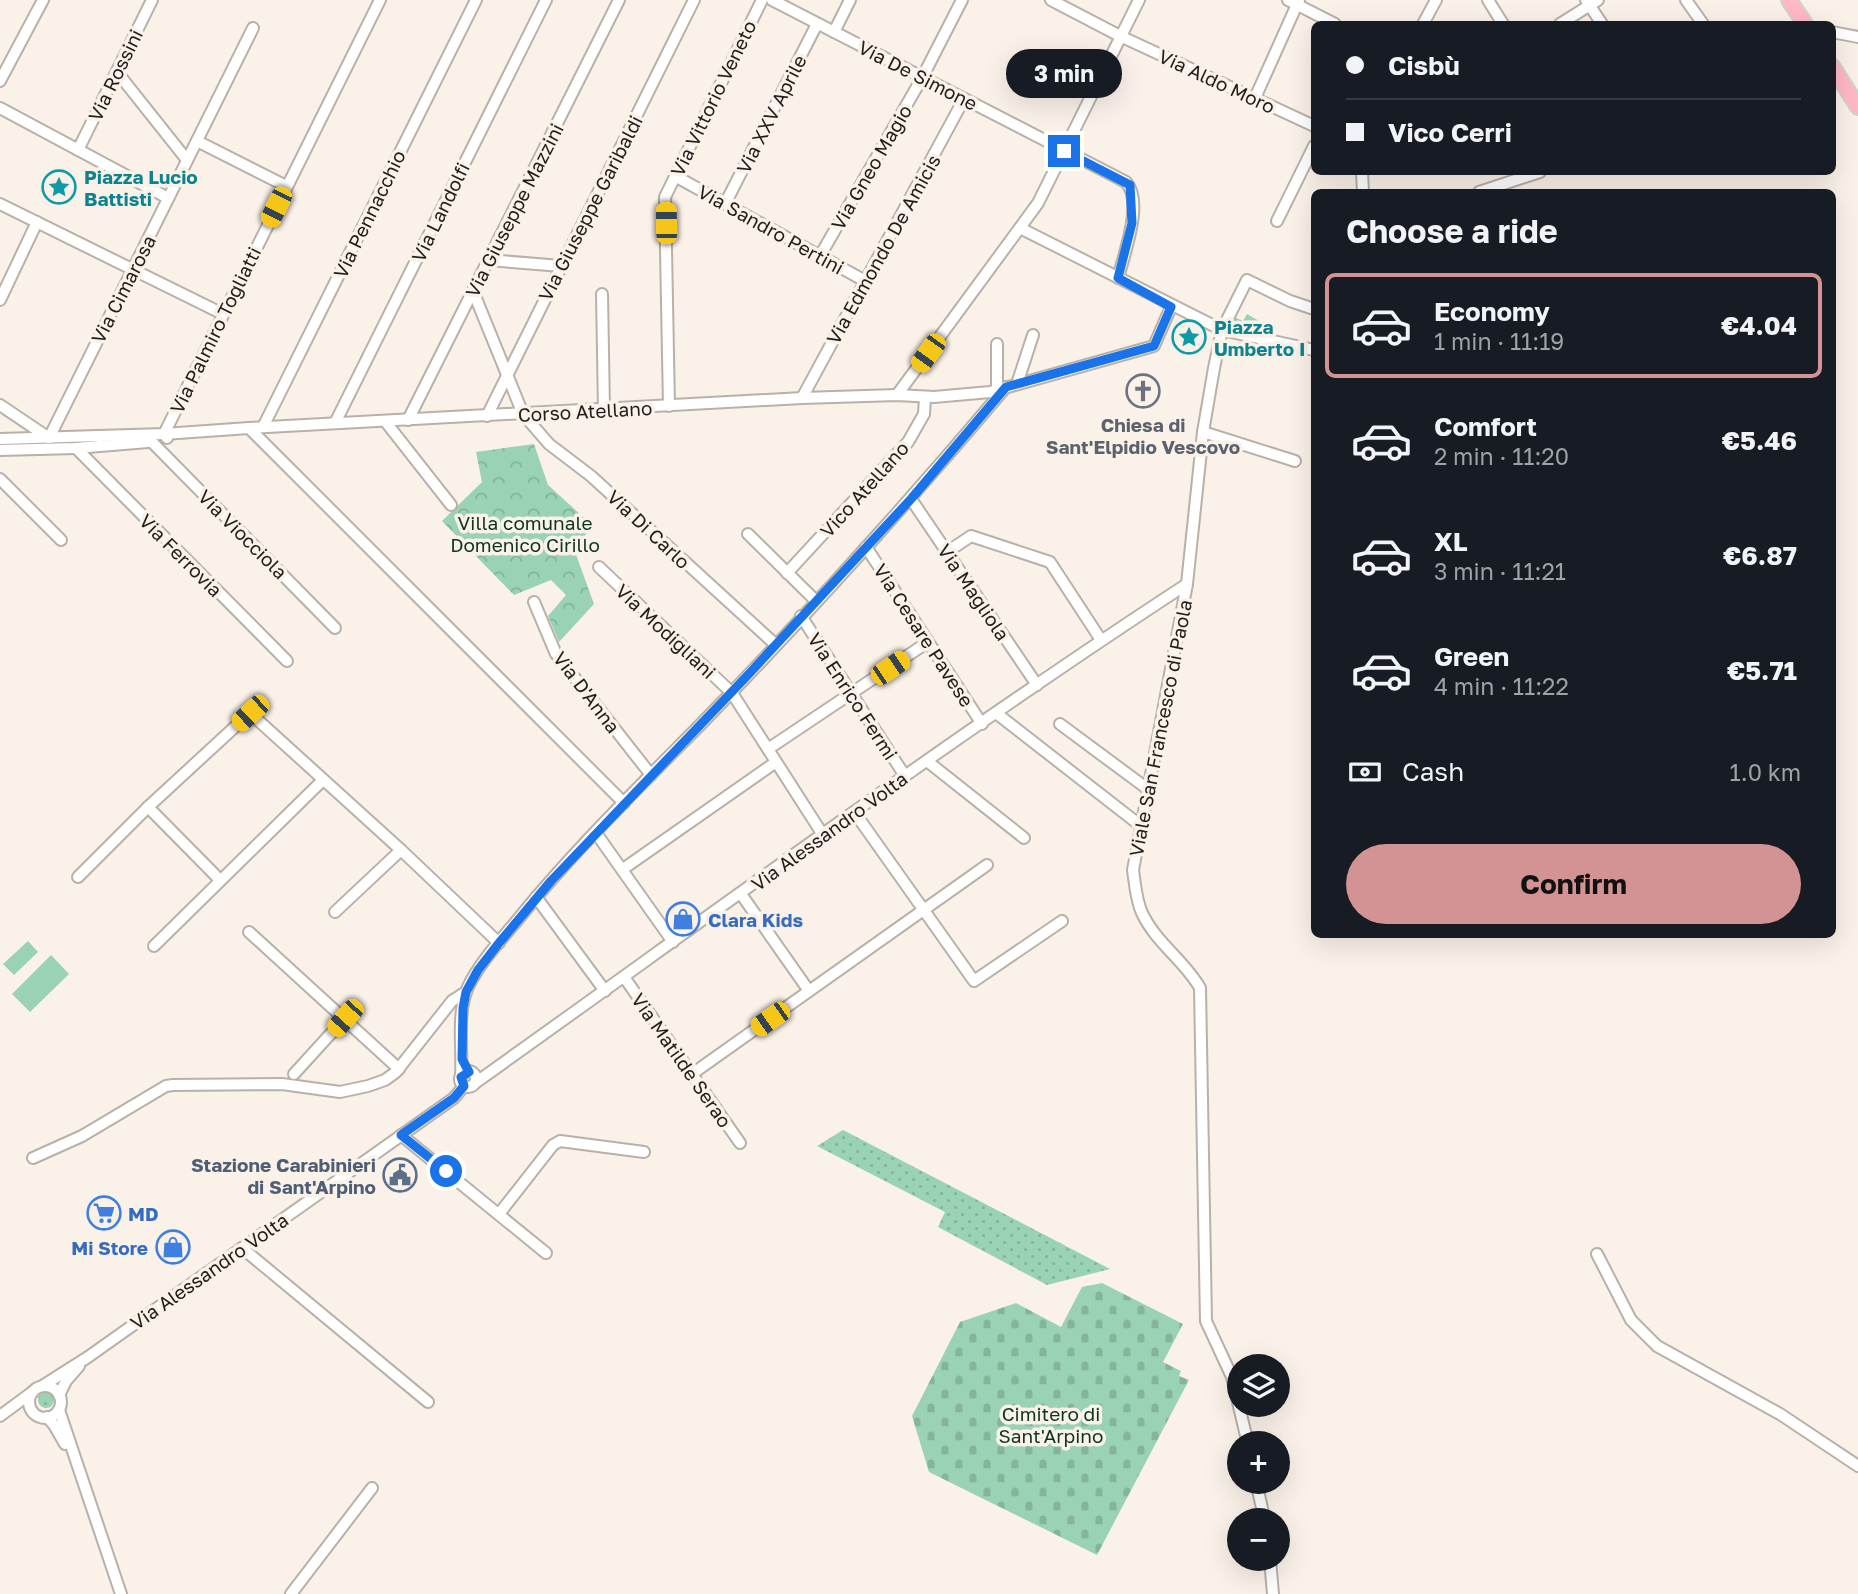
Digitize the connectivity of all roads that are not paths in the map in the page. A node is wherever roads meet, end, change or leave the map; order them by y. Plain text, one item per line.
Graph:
1 (43, 0) edge
2 (152, 0) edge
3 (380, 0) edge
4 (476, 0) edge
5 (546, 0) edge
6 (620, 0) edge
7 (694, 0) edge
8 (762, 0) edge
9 (772, 0) edge
10 (850, 0) edge
11 (962, 0) edge
12 (1051, 0) edge
13 (1139, 0) edge
14 (1436, 0) edge
15 (1488, 0) edge
16 (1686, 0) edge
17 (1790, 0) edge
18 (1295, 2) edge
19 (1591, 2) edge
20 (1330, 21) edge
21 (1425, 21) edge
22 (1501, 21) edge
23 (1564, 21) edge
24 (1600, 21) edge
25 (1701, 21) edge
26 (1803, 21) edge
27 (817, 23) junction
28 (253, 28) dead end
29 (834, 32) junction
30 (1836, 33) edge
31 (1120, 36) junction
32 (1858, 37) edge
33 (117, 72) junction
34 (1836, 72) edge
35 (922, 78) junction
36 (0, 81) edge
37 (1255, 98) junction
38 (964, 99) junction
39 (1858, 107) edge
40 (0, 108) edge
41 (1311, 125) edge
42 (197, 141) junction
43 (78, 150) junction
44 (1064, 151) junction
45 (1311, 152) edge
46 (187, 160) junction
47 (1530, 175) edge
48 (675, 176) junction
49 (286, 186) junction
50 (1488, 189) edge
51 (168, 198) junction
52 (0, 204) edge
53 (725, 204) junction
54 (1277, 221) dead end
55 (37, 222) junction
56 (1020, 228) junction
57 (820, 256) junction
58 (488, 260) junction
59 (561, 266) junction
60 (133, 270) junction
61 (1118, 278) junction
62 (867, 282) junction
63 (473, 291) junction
64 (602, 294) dead end
65 (0, 300) edge
66 (1171, 307) junction
67 (1311, 308) edge
68 (223, 314) junction
69 (1222, 331) junction
70 (1033, 335) dead end
71 (998, 344) dead end
72 (1311, 350) edge
73 (508, 374) junction
74 (1006, 387) junction
75 (973, 393) junction
76 (897, 395) junction
77 (802, 397) junction
78 (925, 397) junction
79 (0, 405) edge
80 (990, 405) junction
81 (669, 406) junction
82 (604, 410) junction
83 (523, 414) junction
84 (487, 416) junction
85 (408, 420) junction
86 (385, 421) junction
87 (335, 424) junction
88 (263, 427) junction
89 (248, 428) junction
90 (0, 432) edge
91 (1203, 432) junction
92 (163, 435) junction
93 (5, 438) edge
94 (48, 438) junction
95 (151, 441) junction
96 (76, 448) junction
97 (0, 450) edge
98 (1295, 461) dead end
99 (0, 479) edge
100 (911, 499) junction
101 (450, 505) dead end
102 (748, 534) dead end
103 (61, 540) dead end
104 (866, 547) junction
105 (947, 552) junction
106 (599, 567) dead end
107 (787, 573) junction
108 (1187, 584) junction
109 (816, 601) junction
110 (534, 602) dead end
111 (801, 616) junction
112 (335, 628) dead end
113 (1101, 640) junction
114 (929, 642) junction
115 (776, 645) junction
116 (287, 661) dead end
117 (1037, 685) junction
118 (732, 693) junction
119 (852, 694) junction
120 (996, 713) junction
121 (982, 724) junction
122 (1060, 724) dead end
123 (768, 749) junction
124 (927, 761) junction
125 (776, 762) junction
126 (651, 775) junction
127 (905, 776) junction
128 (323, 780) junction
129 (1149, 790) junction
130 (624, 803) junction
131 (148, 807) junction
132 (855, 813) junction
133 (1141, 827) junction
134 (596, 833) junction
135 (823, 835) junction
136 (1024, 838) dead end
137 (401, 850) junction
138 (987, 865) dead end
139 (623, 869) junction
140 (78, 877) dead end
141 (220, 880) junction
142 (741, 894) junction
143 (536, 897) junction
144 (924, 910) junction
145 (335, 912) dead end
146 (1062, 921) dead end
147 (249, 932) dead end
148 (499, 943) junction
149 (673, 943) junction
150 (154, 946) dead end
151 (624, 977) junction
152 (605, 991) junction
153 (809, 991) junction
154 (466, 992) junction
155 (345, 1018) junction
156 (399, 1069) junction
157 (294, 1074) dead end
158 (692, 1074) junction
159 (467, 1079) junction
160 (401, 1135) junction
161 (740, 1143) dead end
162 (644, 1152) dead end
163 (33, 1158) dead end
164 (499, 1214) junction
165 (242, 1248) junction
166 (546, 1252) dead end
167 (1597, 1254) dead end
168 (89, 1357) junction
169 (44, 1385) junction
170 (32, 1393) junction
171 (59, 1395) junction
172 (428, 1402) dead end
173 (58, 1410) junction
174 (32, 1411) junction
175 (1, 1416) edge
176 (47, 1417) junction
177 (1245, 1431) edge
178 (76, 1462) junction
179 (1858, 1466) edge
180 (372, 1488) dead end
181 (1271, 1571) edge
182 (121, 1594) edge
183 (291, 1594) edge
184 (1273, 1594) edge

1 - 36 street
2 - 33 street, Via Rossini
3 - 49 street, Via Palmiro Togliatti
4 - 88 street, Via Pennacchio
5 - 87 street, Via Landolfi
6 - 58 street, Via Giuseppe Mazzini
7 - 59 street, Via Giuseppe Garibaldi
8 - 48 street, Via Vittorio Veneto
9 - 27 street, Via De Simone
10 - 29 street
11 - 35 street, Via Gneo Magio
12 - 31 street, Via Aldo Moro
13 - 31 street
14 - 21 street
15 - 22 street
16 - 25 street
17 - 26 main road
18 - 20 street
18 - 37 street
19 - 23 street
19 - 24 street
27 - 29 street, Via De Simone
27 - 53 street, Via XXV Aprile
28 - 42 street, Via Cimarosa
29 - 35 street, Via De Simone
30 - 32 street
31 - 37 street, Via Aldo Moro
31 - 44 street
33 - 43 street, Via Rossini
33 - 46 street
34 - 39 main road
35 - 38 street, Via De Simone
35 - 57 street, Via Gneo Magio
37 - 41 street, Via Aldo Moro
38 - 44 street, Via De Simone
38 - 62 street, Via Edmondo De Amicis
40 - 43 street
42 - 46 street, Via Cimarosa
42 - 49 street
43 - 51 street
44 - 56 street
44 - 61 street, Via De Simone
45 - 54 street
46 - 51 street, Via Cimarosa
47 - 50 street
48 - 53 street, Via Sandro Pertini
48 - 81 street, Via Vittorio Veneto
49 - 68 street, Via Palmiro Togliatti
51 - 60 street, Via Cimarosa
52 - 55 street
53 - 57 street, Via Sandro Pertini
55 - 60 street
55 - 65 street
56 - 61 street
56 - 76 street
57 - 62 street, Via Sandro Pertini
58 - 59 street
58 - 63 street, Via Giuseppe Mazzini
59 - 73 street, Via Giuseppe Garibaldi
60 - 68 street
60 - 94 street, Via Cimarosa
61 - 66 street
62 - 77 street, Via Edmondo De Amicis
63 - 73 street
63 - 85 street, Via Giuseppe Mazzini
64 - 82 street
66 - 69 street
66 - 74 street, Corso Atellano
67 - 69 street
68 - 92 street, Via Palmiro Togliatti
69 - 72 street
69 - 91 street, Viale San Francesco di Paola
70 - 74 street
71 - 74 street
73 - 83 street
73 - 84 street, Via Giuseppe Garibaldi
74 - 75 street, Corso Atellano
74 - 80 street
75 - 78 street, Corso Atellano
75 - 80 street
76 - 77 street, Corso Atellano
76 - 78 street, Corso Atellano
77 - 81 street, Corso Atellano
78 - 107 street, Vico Atellano
79 - 94 street
80 - 100 street
81 - 82 street, Corso Atellano
82 - 83 street, Corso Atellano
83 - 84 street, Corso Atellano
83 - 115 street, Via Di Carlo
84 - 85 street, Corso Atellano
85 - 86 street, Corso Atellano
86 - 87 street, Corso Atellano
86 - 101 street
87 - 88 street, Corso Atellano
88 - 89 street, Corso Atellano
89 - 92 street, Corso Atellano
89 - 130 street
90 - 93 street
91 - 98 street
91 - 108 street, Viale San Francesco di Paola
92 - 94 street, Corso Atellano
92 - 95 street
93 - 94 street, Corso Atellano
95 - 96 street
95 - 112 street, Via Viocciola
96 - 97 street
96 - 116 street, Via Ferrovia
99 - 103 street
100 - 104 street
100 - 105 street, Via Magliola
102 - 107 street
104 - 109 street
104 - 114 street, Via Cesare Pavese
105 - 113 street
105 - 117 street, Via Magliola
106 - 118 street, Via Modigliani
107 - 109 street
108 - 113 street, Via Alessandro Volta
108 - 129 street, Viale San Francesco di Paola
109 - 111 street
110 - 126 street, Via D'Anna
111 - 115 street
111 - 119 street, Via Enrico Fermi
113 - 117 street, Via Alessandro Volta
114 - 119 street
114 - 121 street, Via Cesare Pavese
115 - 118 street
117 - 120 street, Via Alessandro Volta
118 - 123 street, Via Modigliani
118 - 126 street
119 - 123 street
119 - 127 street, Via Enrico Fermi
120 - 121 street, Via Alessandro Volta
120 - 133 street
121 - 124 street, Via Alessandro Volta
122 - 129 street
123 - 125 street, Via Modigliani
124 - 127 street, Via Alessandro Volta
124 - 136 street
125 - 135 street, Via Modigliani
125 - 139 street
126 - 130 street
127 - 132 street, Via Alessandro Volta
128 - 131 street
128 - 137 street
128 - 141 street
129 - 133 street, Viale San Francesco di Paola
130 - 134 street
131 - 140 street
131 - 141 street
132 - 135 street, Via Alessandro Volta
132 - 144 street
133 - 177 street, Viale San Francesco di Paola
134 - 139 street
134 - 143 street
135 - 142 street, Via Alessandro Volta
137 - 145 street
137 - 148 street
138 - 144 street
139 - 149 street
141 - 150 street
142 - 149 street, Via Alessandro Volta
142 - 153 street
143 - 148 street
143 - 152 street
144 - 146 street
144 - 153 street
147 - 155 street
148 - 154 street
149 - 151 street, Via Alessandro Volta
151 - 152 street, Via Alessandro Volta
151 - 158 street, Via Matilde Serao
152 - 159 street, Via Alessandro Volta
153 - 158 street
154 - 156 street
154 - 159 street
155 - 156 street
155 - 157 street
156 - 163 street
158 - 161 street, Via Matilde Serao
159 - 160 street, Via Alessandro Volta
160 - 164 street
160 - 165 street, Via Alessandro Volta
162 - 164 street
164 - 166 street
165 - 168 street, Via Alessandro Volta
165 - 172 street
167 - 179 street
168 - 169 street, Via Alessandro Volta
168 - 171 street, Via Alessandro Volta
169 - 170 street
169 - 171 street
170 - 174 street
170 - 175 street
171 - 173 street
173 - 176 street
173 - 178 street
174 - 175 street
174 - 176 street
176 - 178 street
178 - 182 street
180 - 183 street
181 - 184 street

